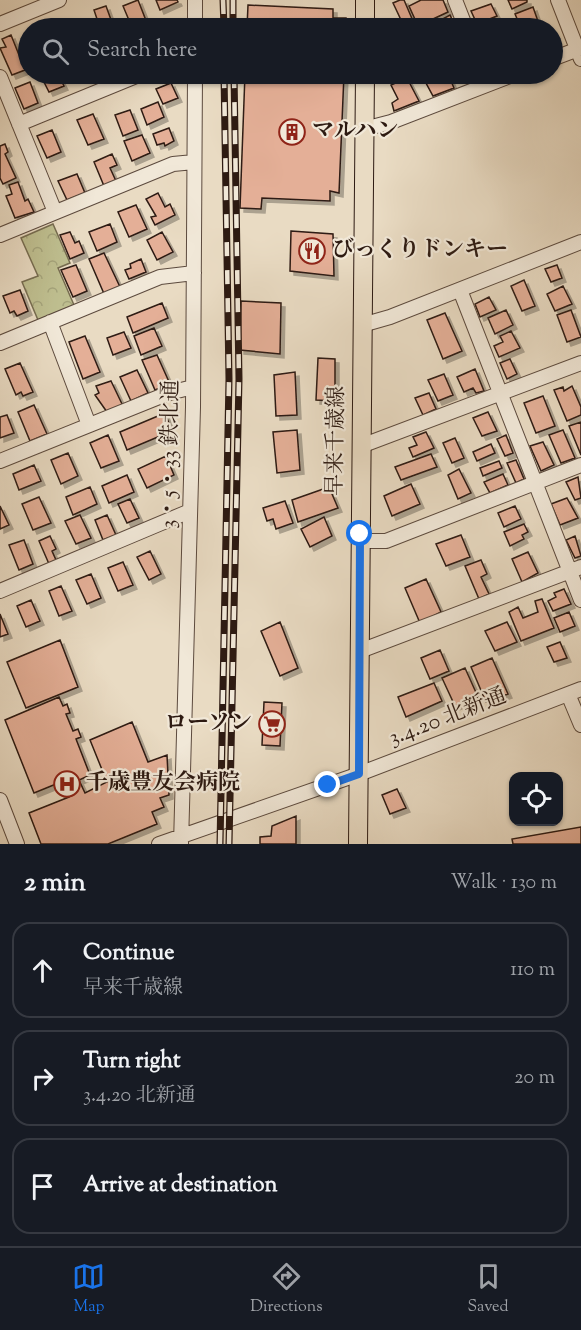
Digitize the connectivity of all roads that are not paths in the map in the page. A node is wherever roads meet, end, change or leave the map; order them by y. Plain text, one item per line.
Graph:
1 (59, 0) edge
2 (195, 0) edge
3 (365, 0) edge
4 (455, 0) edge
5 (558, 0) edge
6 (195, 18) edge
7 (365, 18) edge
8 (462, 18) edge
9 (0, 24) edge
10 (580, 52) edge
11 (563, 56) edge
12 (0, 77) edge
13 (117, 84) edge
14 (195, 84) edge
15 (364, 84) edge
16 (474, 84) edge
17 (19, 124) junction
18 (364, 129) junction
19 (194, 162) junction
20 (55, 213) junction
21 (0, 235) edge
22 (581, 242) edge
23 (194, 273) junction
24 (460, 290) junction
25 (50, 322) junction
26 (362, 325) junction
27 (0, 343) edge
28 (581, 363) edge
29 (193, 387) junction
30 (500, 395) junction
31 (89, 425) junction
32 (361, 446) junction
33 (0, 461) edge
34 (581, 465) edge
35 (534, 483) junction
36 (190, 511) junction
37 (360, 541) junction
38 (575, 569) edge
39 (0, 591) edge
40 (581, 600) edge
41 (360, 651) junction
42 (575, 691) edge
43 (581, 725) edge
44 (359, 774) junction
45 (0, 800) edge
46 (182, 840) edge
47 (18, 844) edge
48 (159, 844) edge
49 (358, 844) edge

1 - 9 street
2 - 6 street
3 - 7 main road
4 - 8 street
5 - 10 street
10 - 11 street
12 - 17 street
13 - 17 street
14 - 19 street, 3・5・33 鉄北通
15 - 18 main road, 早来千歳線
16 - 18 street
17 - 20 street
18 - 26 main road, 早来千歳線
19 - 20 street
19 - 23 street, 3・5・33 鉄北通
20 - 21 street
22 - 24 street
23 - 25 street
23 - 29 street, 3・5・33 鉄北通
24 - 26 street
24 - 30 street
25 - 27 street
25 - 31 street
26 - 32 main road, 早来千歳線
28 - 30 street
29 - 31 street
29 - 36 street, 3・5・33 鉄北通
30 - 32 street
30 - 35 street
31 - 33 street
32 - 37 main road, 早来千歳線
34 - 35 street
35 - 37 street
35 - 38 street
36 - 39 street
36 - 46 street, 3・5・33 鉄北通
37 - 41 main road, 早来千歳線
38 - 40 street
38 - 41 street
41 - 44 main road, 早来千歳線
42 - 43 street
42 - 44 street, 3.4.20 北新通
44 - 46 street, 3.4.20 北新通
44 - 49 main road, 早来千歳線
45 - 47 street
46 - 48 street, 3.4.20 北新通

